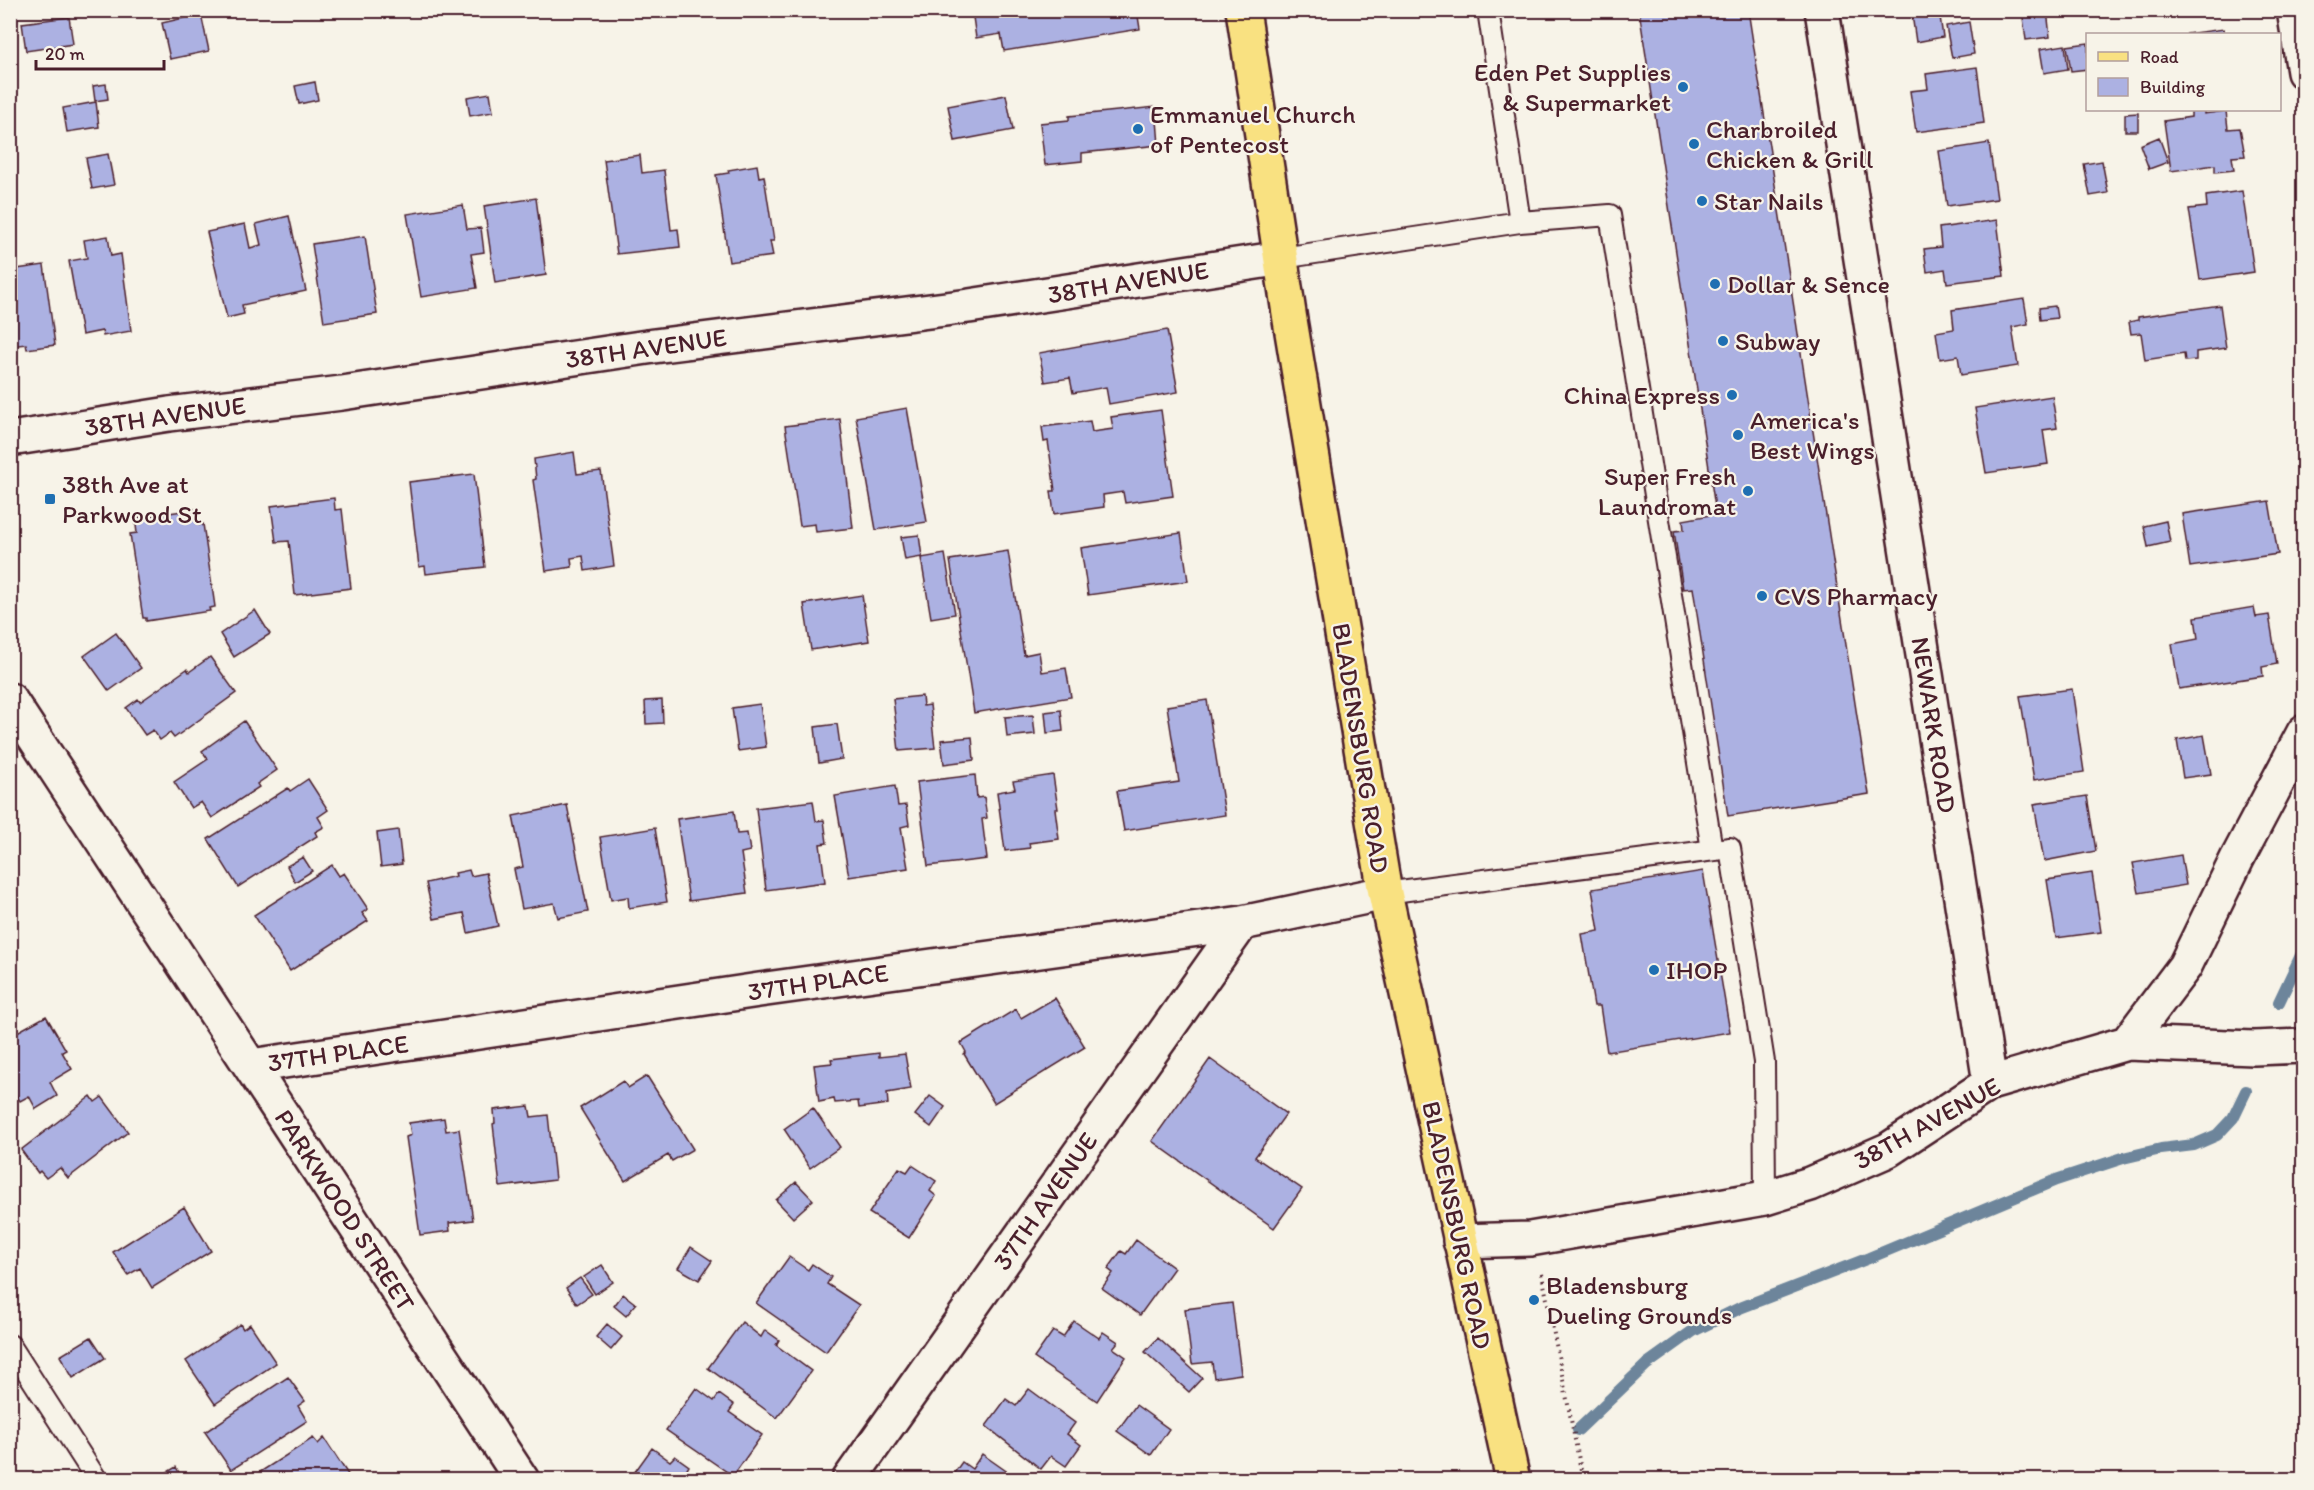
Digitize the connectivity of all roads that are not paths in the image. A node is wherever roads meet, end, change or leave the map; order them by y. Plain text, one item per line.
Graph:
1 (1243, 10) edge
2 (1488, 10) edge
3 (1822, 10) edge
4 (2294, 10) edge
5 (2304, 72) edge
6 (1520, 222) junction
7 (1282, 258) junction
8 (10, 439) edge
9 (10, 700) edge
10 (2304, 732) edge
11 (1712, 850) junction
12 (1385, 893) junction
13 (1242, 923) junction
14 (2127, 1043) junction
15 (2304, 1046) edge
16 (250, 1066) junction
17 (1990, 1083) junction
18 (1765, 1198) junction
19 (1460, 1241) junction
20 (10, 1345) edge
21 (97, 1479) edge
22 (522, 1479) edge
23 (849, 1479) edge
24 (1513, 1479) edge

1 - 7 main road, BLADENSBURG ROAD
2 - 6 lane
3 - 17 street, NEWARK ROAD
4 - 5 street
6 - 7 lane
6 - 11 lane
7 - 8 street, 38TH AVENUE
7 - 12 main road, BLADENSBURG ROAD
9 - 16 street, PARKWOOD STREET
10 - 14 street
11 - 12 lane
11 - 18 lane
12 - 13 street, 37TH PLACE
12 - 19 main road, BLADENSBURG ROAD
13 - 16 street, 37TH PLACE
13 - 23 street, 37TH AVENUE
14 - 15 street, 38TH AVENUE
14 - 17 street, 38TH AVENUE
16 - 22 street, PARKWOOD STREET
17 - 18 street, 38TH AVENUE
18 - 19 street, 38TH AVENUE
19 - 24 main road, BLADENSBURG ROAD
20 - 21 lane

